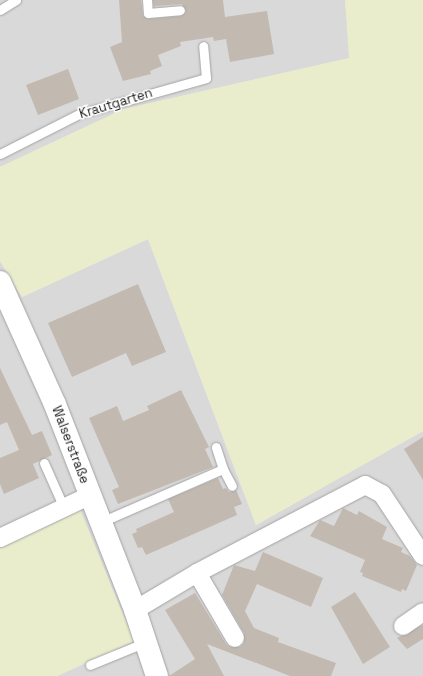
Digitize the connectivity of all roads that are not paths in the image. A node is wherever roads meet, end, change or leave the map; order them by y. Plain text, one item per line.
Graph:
1 (16, 0) edge
2 (147, 0) edge
3 (0, 10) edge
4 (180, 10) dead end
5 (204, 46) dead end
6 (0, 154) edge
7 (0, 282) edge
8 (216, 447) dead end
9 (44, 463) dead end
10 (223, 469) junction
11 (232, 486) dead end
12 (89, 496) junction
13 (64, 508) junction
14 (100, 522) junction
15 (0, 537) edge
16 (423, 556) edge
17 (197, 573) junction
18 (135, 610) junction
19 (423, 612) edge
20 (404, 626) dead end
21 (234, 638) dead end
22 (146, 642) junction
23 (90, 665) dead end
24 (157, 676) edge

1 - 3 lane
2 - 4 lane
5 - 6 lane, Krautgarten
7 - 12 street, Walserstraße
8 - 10 lane
9 - 13 lane
10 - 11 lane
10 - 14 lane
12 - 13 street
12 - 14 street, Walserstraße
13 - 15 street
14 - 18 street, Walserstraße
16 - 17 street
17 - 18 street
17 - 21 street
18 - 22 street, Walserstraße
19 - 20 street
22 - 23 lane
22 - 24 street, Walserstraße

